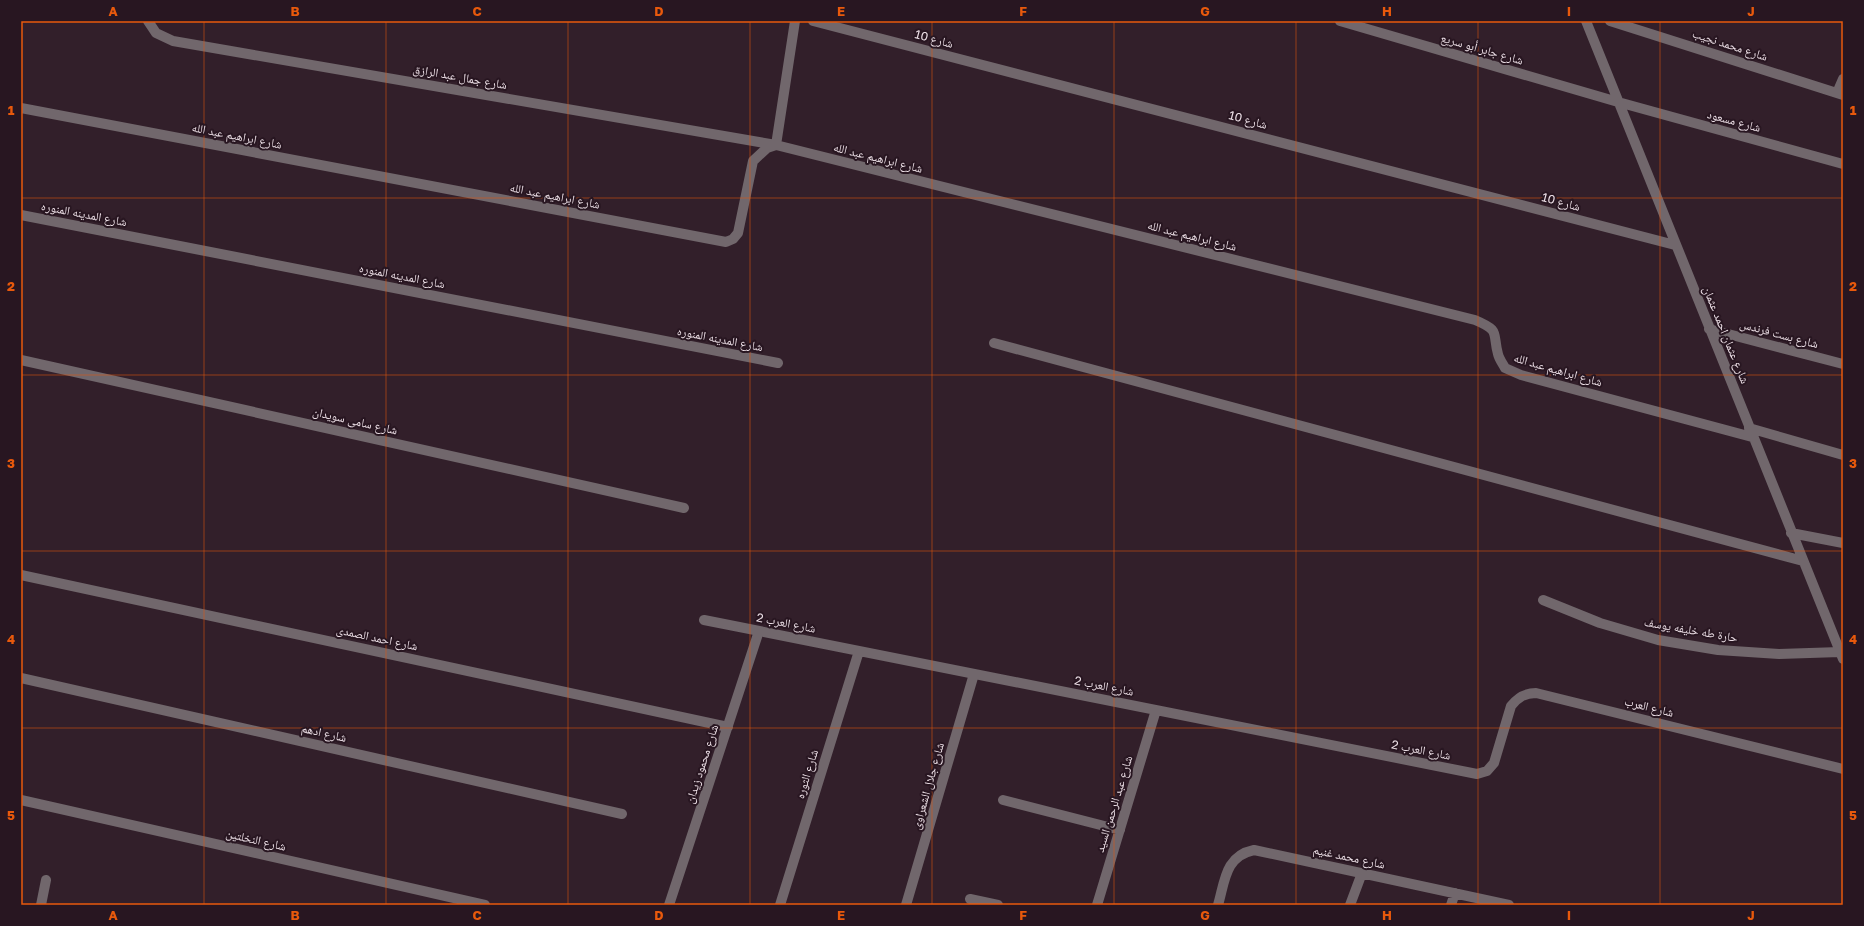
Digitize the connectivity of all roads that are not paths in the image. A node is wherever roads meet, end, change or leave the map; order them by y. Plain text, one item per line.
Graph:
1 (148, 21) edge
2 (795, 21) edge
3 (813, 21) edge
4 (1340, 21) edge
5 (1586, 21) edge
6 (1610, 21) edge
7 (1843, 79) edge
8 (1840, 94) edge
9 (1618, 102) junction
10 (21, 108) edge
11 (776, 146) junction
12 (1843, 164) edge
13 (21, 215) edge
14 (1675, 245) junction
15 (1709, 329) junction
16 (994, 343) dead end
17 (21, 360) edge
18 (778, 364) dead end
19 (1843, 364) edge
20 (1750, 433) junction
21 (1843, 455) edge
22 (684, 508) dead end
23 (1791, 533) junction
24 (1843, 543) edge
25 (1803, 561) junction
26 (21, 575) edge
27 (1543, 600) dead end
28 (704, 620) dead end
29 (759, 631) junction
30 (859, 651) junction
31 (1842, 655) edge
32 (974, 674) junction
33 (21, 678) edge
34 (1156, 710) junction
35 (728, 727) junction
36 (1494, 763) joint
37 (1843, 769) edge
38 (21, 800) edge
39 (1003, 800) dead end
40 (622, 814) dead end
41 (1120, 830) junction
42 (1362, 873) junction
43 (46, 880) dead end
44 (1455, 893) junction
45 (970, 899) dead end
46 (41, 905) edge
47 (485, 905) edge
48 (669, 905) edge
49 (780, 905) edge
50 (906, 905) edge
51 (998, 905) edge
52 (1097, 905) edge
53 (1218, 905) edge
54 (1350, 905) edge
55 (1451, 905) edge
56 (1509, 905) edge

1 - 11 street, شارع جمال عبد الرازق
2 - 11 street
3 - 14 street, شارع 10
4 - 9 street, شارع جابر أبو سريع
5 - 9 street, شارع عثمان احمد عثمان
6 - 8 street, شارع محمد نجيب
7 - 8 street
9 - 12 street, شارع مسعود
9 - 14 street, شارع عثمان احمد عثمان
10 - 11 street, شارع ابراهيم عبد الله
11 - 20 street, شارع ابراهيم عبد الله
13 - 18 street, شارع المدينه المنوره
14 - 15 street, شارع عثمان احمد عثمان
15 - 19 street, شارع بست فرندس
15 - 20 street, شارع عثمان احمد عثمان
16 - 25 street
17 - 22 street, شارع سامى سويدان
20 - 21 street, شارع ابراهيم عبد الله
20 - 23 street, شارع عثمان احمد عثمان
23 - 24 street
23 - 25 street, شارع عثمان احمد عثمان
25 - 31 street, شارع عثمان احمد عثمان
26 - 35 street, شارع احمد الصمدى
27 - 31 street, حارة طه خليفه يوسف
28 - 29 street, شارع العرب 2
29 - 30 street, شارع العرب 2
29 - 35 street, شارع محمود زيدان
30 - 32 street, شارع العرب 2
30 - 49 street, شارع الثوره
32 - 34 street, شارع العرب 2
32 - 50 street, شارع جلال الشعراوى
33 - 40 street, شارع ادهم
34 - 36 street, شارع العرب 2
34 - 41 street, شارع عبد الرحمن السيد
35 - 48 street, شارع محمود زيدان
36 - 37 street, شارع العرب
38 - 47 street, شارع النخلتين
39 - 41 street
41 - 52 street, شارع عبد الرحمن السيد
42 - 44 street, شارع محمد غنيم
42 - 53 street, شارع محمد غنيم
42 - 54 street
43 - 46 street
44 - 55 street
44 - 56 street, شارع محمد غنيم
45 - 51 street

